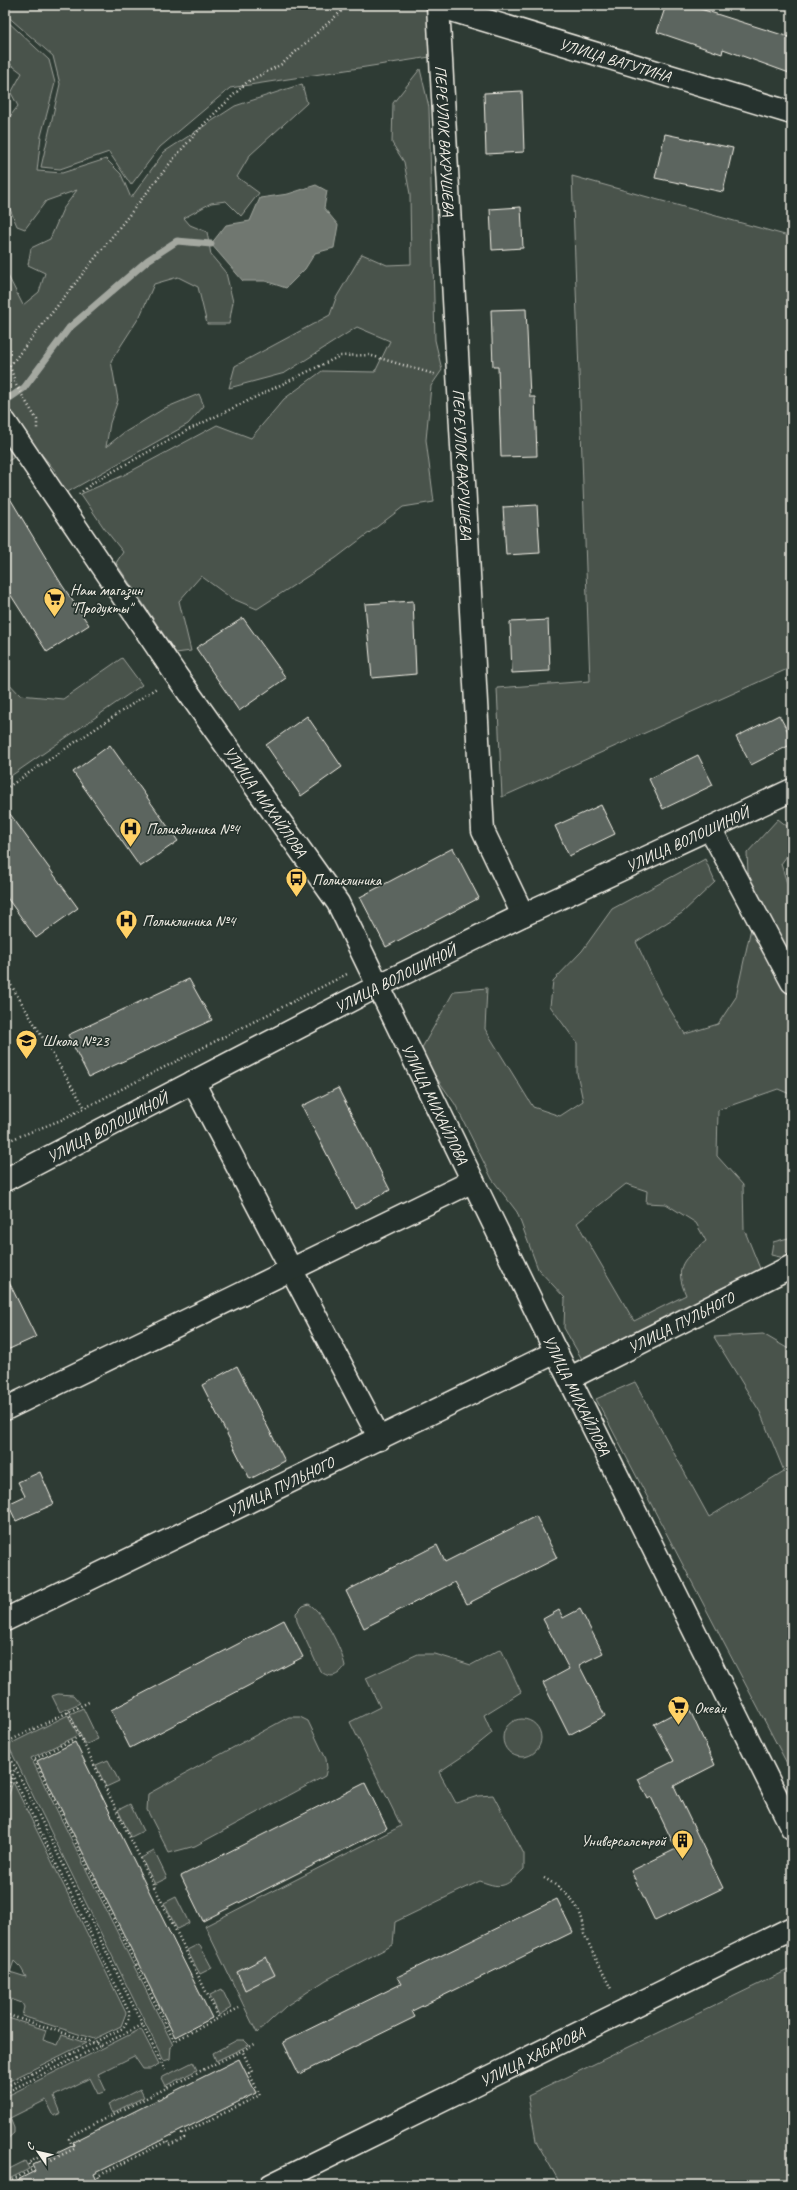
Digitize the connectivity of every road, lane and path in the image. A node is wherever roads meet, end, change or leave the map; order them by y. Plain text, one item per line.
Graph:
1 (310, 5) edge
2 (358, 5) edge
3 (438, 6) edge
4 (345, 8) junction
5 (792, 113) edge
6 (10, 366) junction
7 (5, 372) edge
8 (458, 383) junction
9 (23, 396) dead end
10 (5, 422) edge
11 (63, 506) junction
12 (176, 675) junction
13 (5, 789) edge
14 (792, 790) edge
15 (710, 828) junction
16 (523, 915) junction
17 (367, 964) junction
18 (5, 975) edge
19 (792, 982) edge
20 (378, 986) junction
21 (193, 1082) junction
22 (85, 1108) junction
23 (5, 1142) edge
24 (5, 1180) edge
25 (473, 1181) junction
26 (792, 1266) edge
27 (290, 1270) junction
28 (556, 1352) junction
29 (570, 1378) junction
30 (5, 1409) edge
31 (380, 1439) junction
32 (5, 1620) edge
33 (89, 1702) dead end
34 (68, 1712) junction
35 (80, 1736) junction
36 (5, 1743) edge
37 (5, 1747) edge
38 (5, 1761) edge
39 (15, 1767) junction
40 (13, 1775) junction
41 (5, 1798) edge
42 (792, 1828) edge
43 (544, 1878) dead end
44 (792, 1928) edge
45 (612, 1990) dead end
46 (239, 2008) dead end
47 (5, 2014) edge
48 (219, 2018) junction
49 (142, 2025) junction
50 (93, 2043) junction
51 (257, 2043) dead end
52 (102, 2045) junction
53 (242, 2050) junction
54 (165, 2070) dead end
55 (5, 2087) edge
56 (5, 2093) edge
57 (5, 2183) edge
58 (102, 2185) edge
59 (271, 2185) edge

1 - 4 path
2 - 4 path
3 - 5 street, УЛИЦА ВАТУТИНА
3 - 8 street, ПЕРЕУЛОК ВАХРУШЕВА
4 - 6 path
6 - 7 path
6 - 9 path
8 - 11 path
8 - 16 street, ПЕРЕУЛОК ВАХРУШЕВА
10 - 11 street, УЛИЦА МИХАЙЛОВА
11 - 12 street, УЛИЦА МИХАЙЛОВА
12 - 13 path
12 - 17 street, УЛИЦА МИХАЙЛОВА
14 - 15 street, УЛИЦА ВОЛОШИНОЙ
15 - 16 street, УЛИЦА ВОЛОШИНОЙ
15 - 19 street
16 - 20 street, УЛИЦА ВОЛОШИНОЙ
17 - 20 street, УЛИЦА МИХАЙЛОВА
17 - 22 path
18 - 22 path
20 - 21 street, УЛИЦА ВОЛОШИНОЙ
20 - 25 street, УЛИЦА МИХАЙЛОВА
21 - 24 street, УЛИЦА ВОЛОШИНОЙ
21 - 27 street
22 - 23 path
25 - 27 street
25 - 28 street, УЛИЦА МИХАЙЛОВА
26 - 29 street, УЛИЦА ПУЛЬНОГО
27 - 30 street
27 - 31 street
28 - 29 street, УЛИЦА МИХАЙЛОВА
28 - 31 street, УЛИЦА ПУЛЬНОГО
29 - 42 street, УЛИЦА МИХАЙЛОВА
31 - 32 street, УЛИЦА ПУЛЬНОГО
33 - 34 path
34 - 35 path
34 - 36 path
35 - 48 path
35 - 48 path
37 - 39 path
38 - 40 path
39 - 40 path
39 - 49 path
40 - 41 path
40 - 50 path
43 - 45 path
44 - 59 street, УЛИЦА ХАБАРОВА
46 - 48 path
47 - 50 path
49 - 52 path
49 - 54 path
50 - 52 path
50 - 55 path
51 - 53 path
52 - 56 path
53 - 57 path
53 - 58 path

